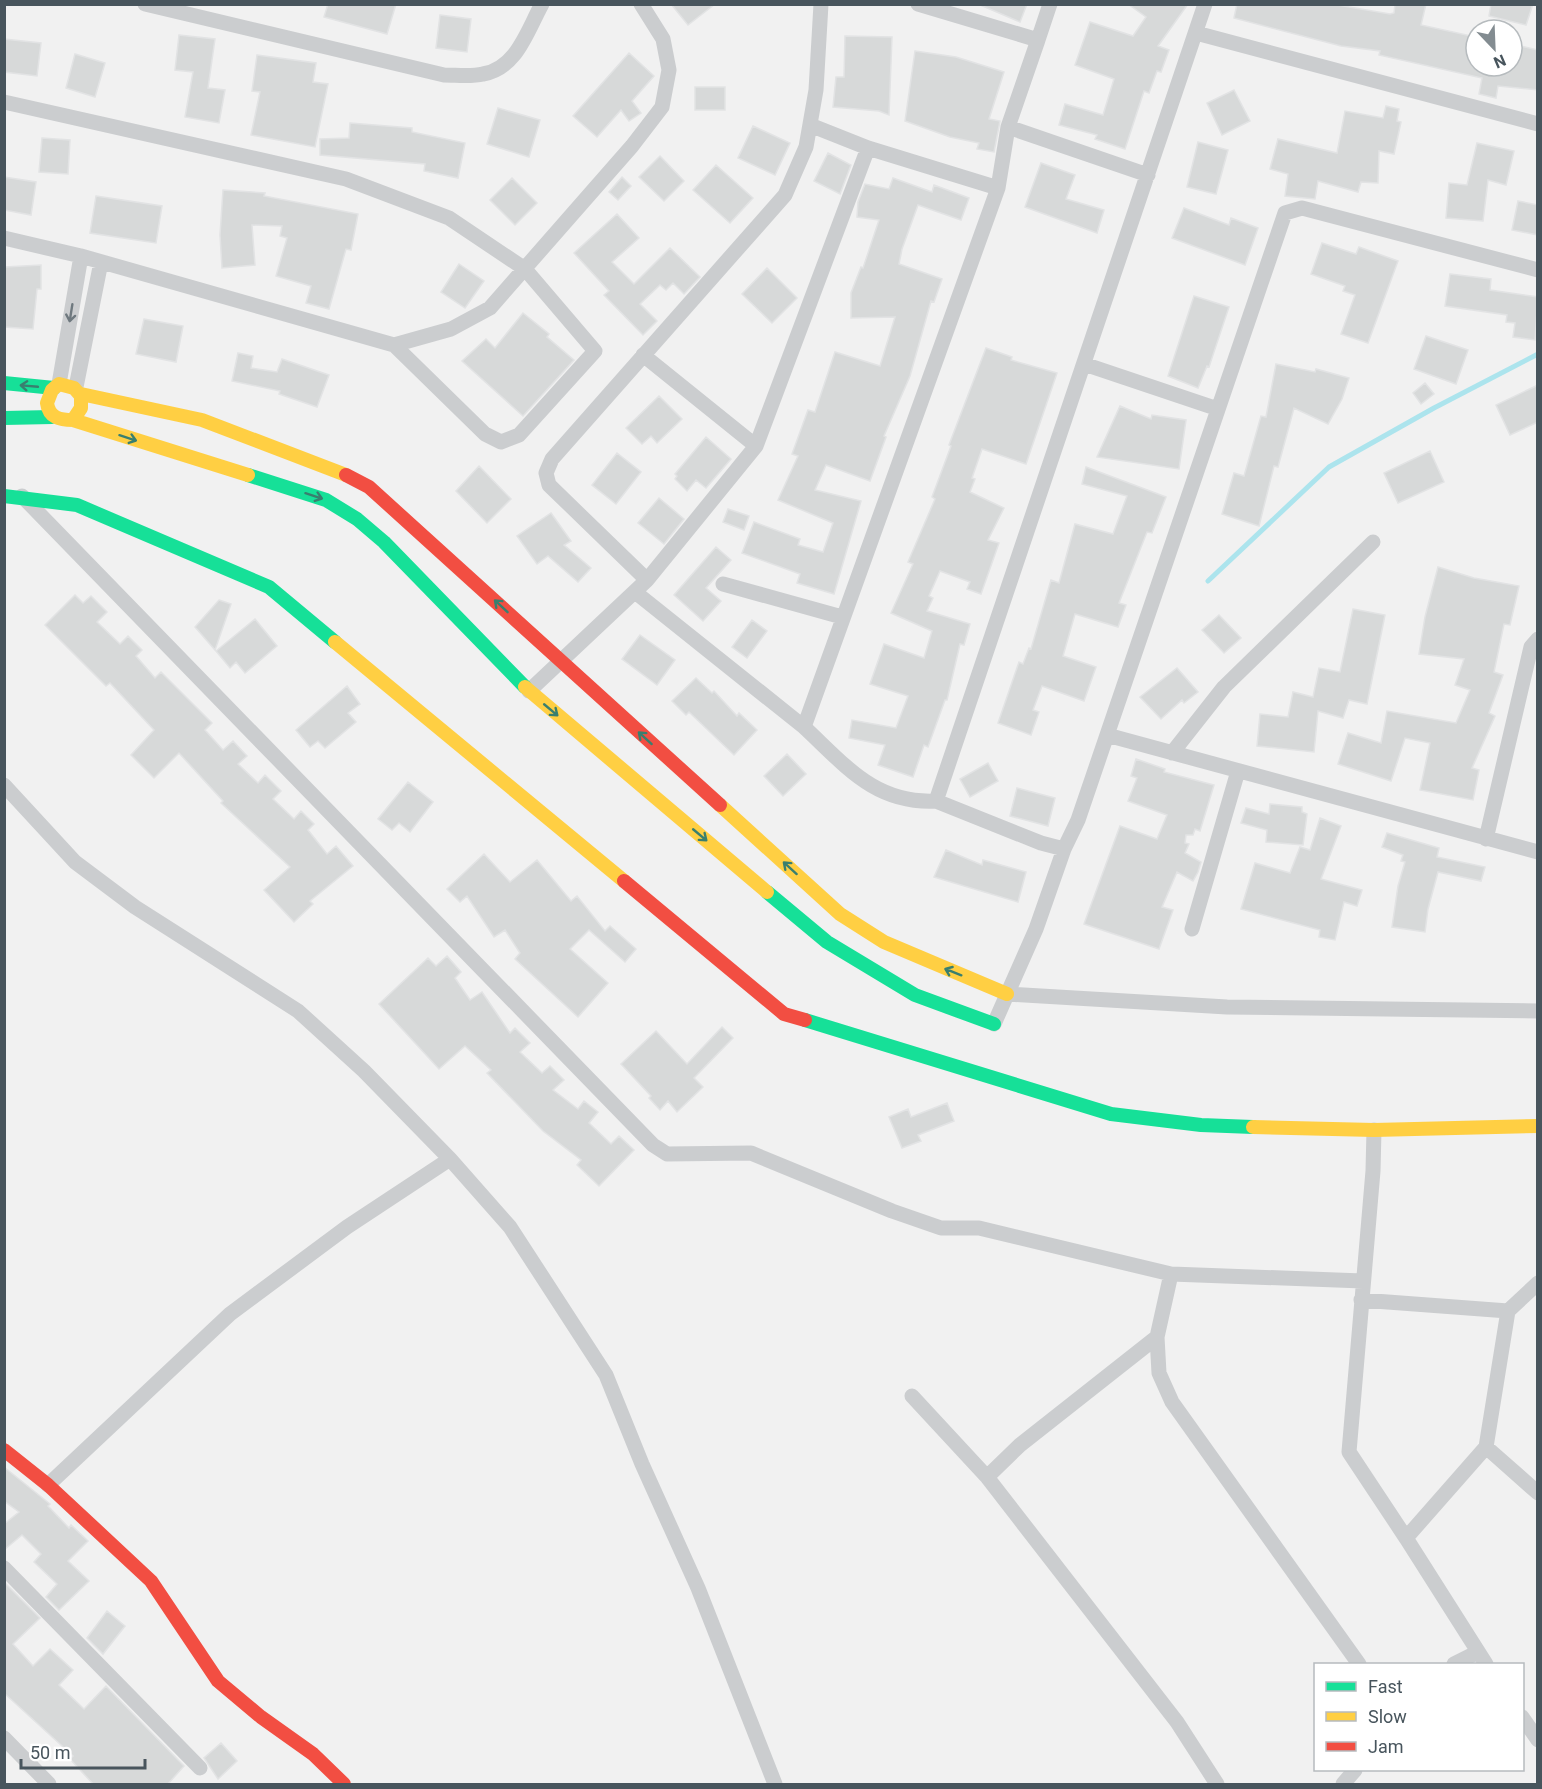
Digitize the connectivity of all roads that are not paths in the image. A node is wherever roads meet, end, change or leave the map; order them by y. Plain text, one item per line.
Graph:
1 (145, 4) edge
2 (542, 4) edge
3 (641, 4) edge
4 (821, 4) edge
5 (918, 4) edge
6 (1050, 4) edge
7 (1205, 4) edge
8 (1196, 33) junction
9 (1038, 40) junction
10 (4, 102) edge
11 (1538, 124) edge
12 (810, 125) junction
13 (1008, 127) junction
14 (868, 148) junction
15 (1148, 175) junction
16 (998, 188) junction
17 (4, 238) edge
18 (81, 256) junction
19 (102, 261) junction
20 (525, 269) junction
21 (1538, 270) edge
22 (394, 345) junction
23 (644, 355) junction
24 (1084, 364) junction
25 (4, 383) edge
26 (57, 386) junction
27 (78, 391) junction
28 (1218, 409) junction
29 (52, 417) junction
30 (4, 418) edge
31 (72, 420) junction
32 (756, 446) junction
33 (4, 496) edge
34 (22, 496) junction
35 (1372, 542) dead end
36 (647, 580) junction
37 (723, 584) dead end
38 (635, 592) junction
39 (842, 617) junction
40 (1538, 639) edge
41 (560, 660) junction
42 (529, 691) junction
43 (804, 727) junction
44 (1107, 735) junction
45 (1172, 753) junction
46 (1238, 771) junction
47 (4, 786) edge
48 (936, 801) junction
49 (1486, 839) junction
50 (1064, 849) junction
51 (1538, 852) edge
52 (1192, 929) dead end
53 (1007, 994) junction
54 (1538, 1011) edge
55 (994, 1024) joint
56 (1538, 1126) edge
57 (1374, 1130) junction
58 (450, 1159) junction
59 (1171, 1274) junction
60 (1363, 1281) junction
61 (1538, 1283) edge
62 (1361, 1300) junction
63 (1508, 1311) junction
64 (1157, 1337) junction
65 (912, 1396) dead end
66 (1486, 1447) junction
67 (4, 1450) edge
68 (987, 1478) junction
69 (48, 1485) junction
70 (1538, 1493) edge
71 (1406, 1538) junction
72 (4, 1568) edge
73 (1482, 1658) edge
74 (1358, 1663) edge
75 (1463, 1663) edge
76 (1524, 1721) edge
77 (4, 1738) edge
78 (1538, 1740) edge
79 (200, 1768) dead end
80 (1354, 1771) edge
81 (49, 1785) edge
82 (344, 1785) edge
83 (775, 1785) edge
84 (1216, 1785) edge
85 (1343, 1785) edge

1 - 2 street
3 - 20 street
4 - 12 street
5 - 9 street
6 - 9 street
7 - 8 street
8 - 11 street
8 - 15 street
9 - 13 street
10 - 20 street
12 - 14 street
12 - 23 street
13 - 15 street
13 - 16 street
14 - 16 street
14 - 32 street
15 - 24 street
16 - 39 street
17 - 18 street
18 - 19 street
18 -> 26 street
19 - 22 street
19 - 27 street
20 - 22 street
20 - 22 street
21 - 28 street
23 - 32 street
23 - 36 street
24 - 28 street
24 - 48 street
26 -> 25 street
26 - 27 street
26 - 29 street
27 - 31 street
41 -> 27 street
28 - 44 street
29 - 30 street
29 - 31 street
31 -> 42 street
32 - 36 street
33 - 34 street
34 - 57 street
34 - 59 street
35 - 45 street
36 - 38 street
37 - 39 street
38 - 41 street
38 - 43 street
39 - 43 street
40 - 49 street
41 - 42 street
53 -> 41 street
42 -> 55 street
43 - 48 street
44 - 45 street
44 - 50 street
45 - 46 street
46 - 49 street
46 - 52 street
47 - 58 street
48 - 50 street
49 - 51 street
50 - 53 street
53 - 54 street
53 - 55 street
56 - 57 street
57 - 60 street
58 - 69 street
58 - 83 street
59 - 60 street
59 - 64 street
60 - 62 street
61 - 63 street
62 - 63 street
62 - 71 street
63 - 66 street
64 - 68 street
64 - 74 street
65 - 68 street
66 - 70 street
66 - 71 street
67 - 69 street
68 - 84 street
69 - 82 street
71 - 73 street
72 - 79 street
73 - 75 street
76 - 78 street
77 - 81 street
80 - 85 street

